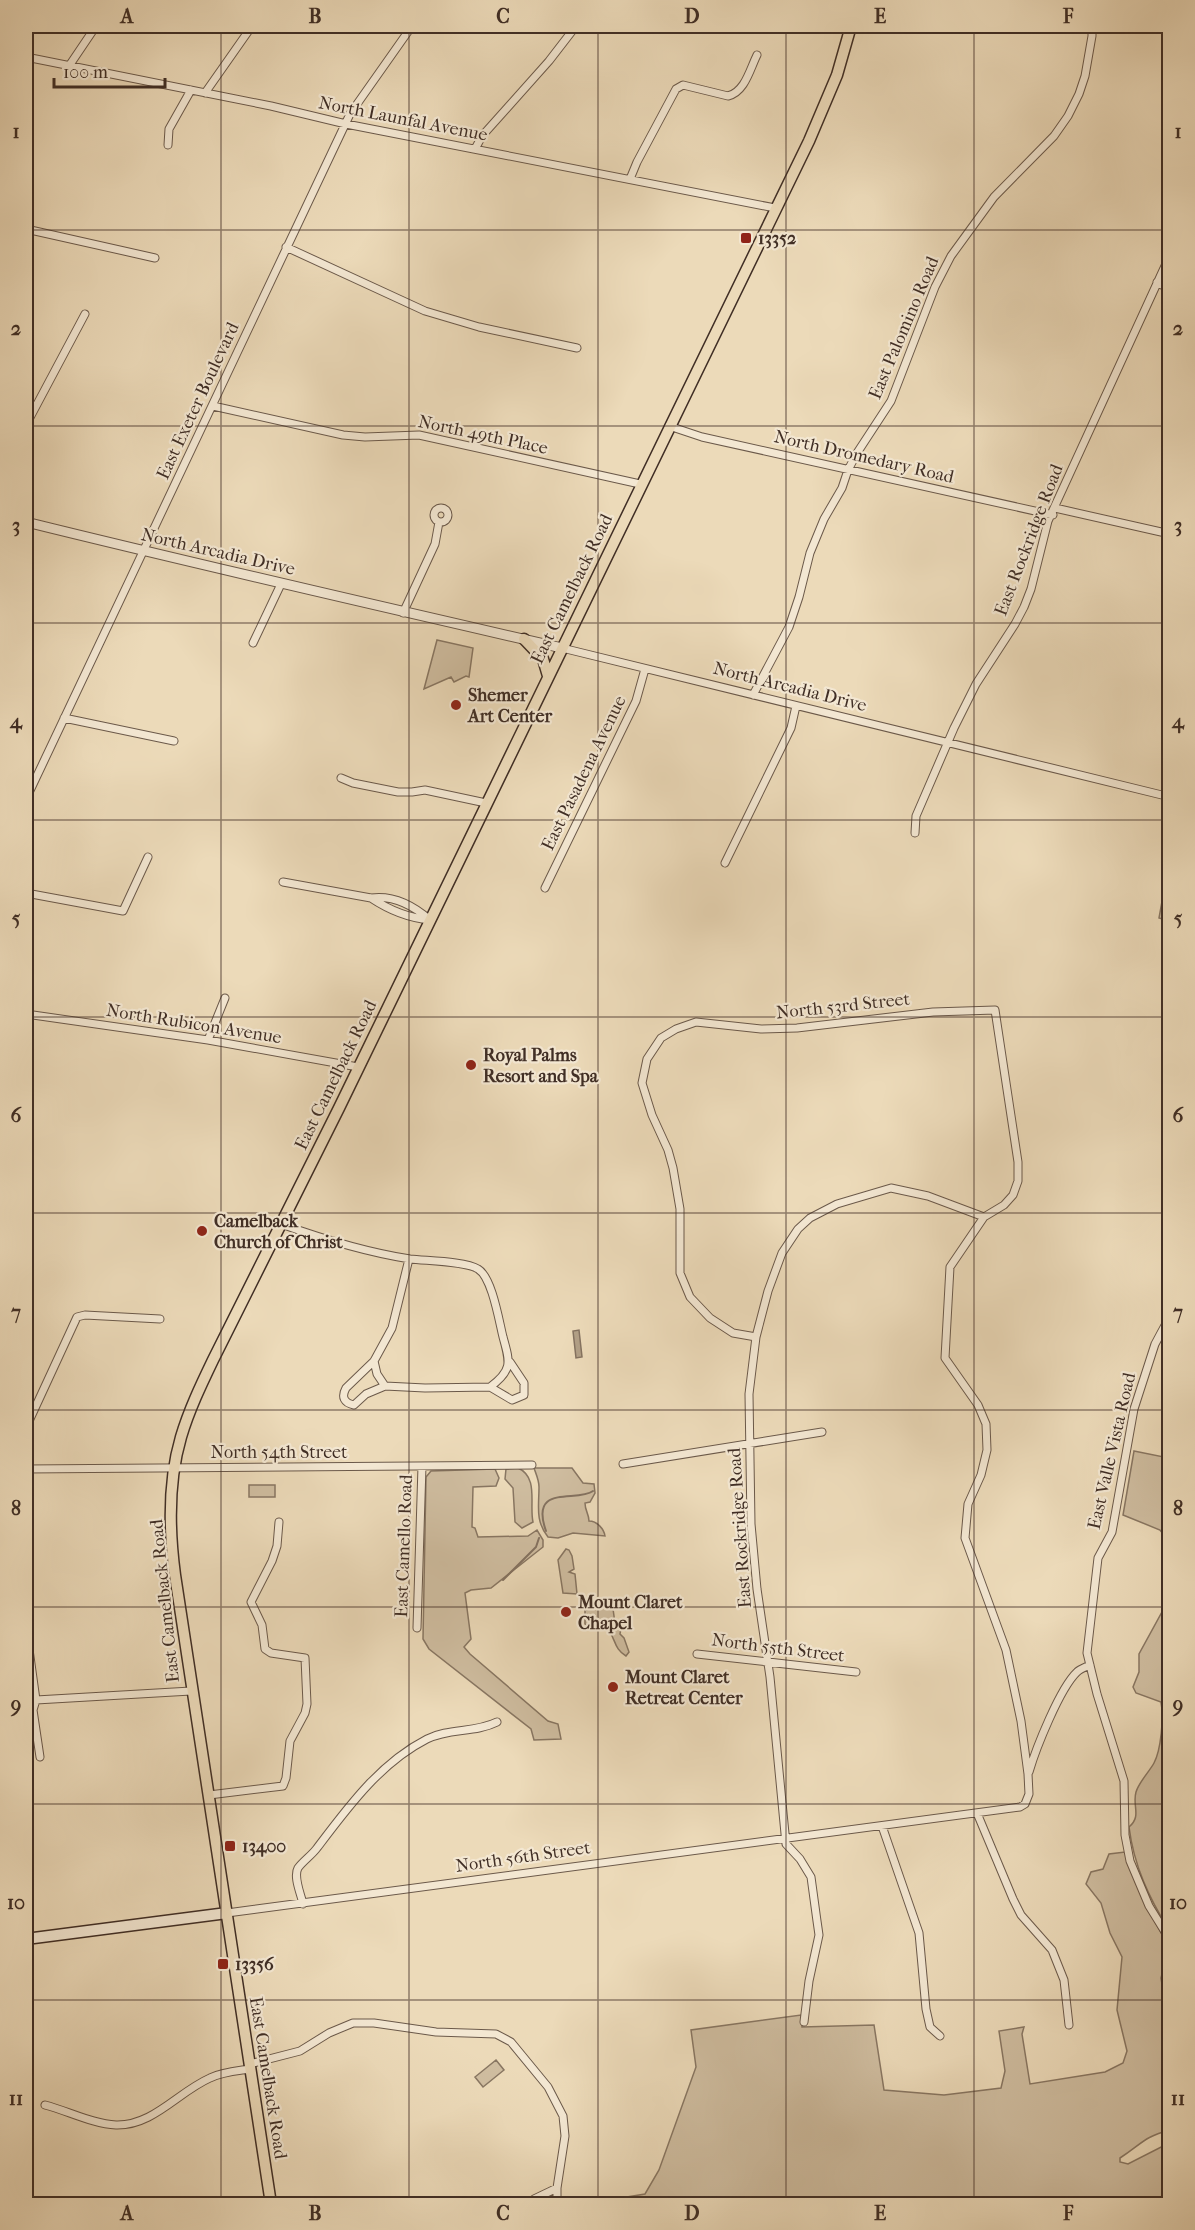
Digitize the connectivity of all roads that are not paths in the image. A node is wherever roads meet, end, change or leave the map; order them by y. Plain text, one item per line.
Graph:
1 (96, 26) edge
2 (252, 26) edge
3 (412, 26) edge
4 (576, 26) edge
5 (851, 26) edge
6 (1092, 26) edge
7 (757, 55) dead end
8 (26, 57) edge
9 (69, 66) junction
10 (191, 90) junction
11 (205, 93) junction
12 (346, 124) junction
13 (168, 145) dead end
14 (475, 149) junction
15 (630, 179) junction
16 (775, 208) junction
17 (26, 229) edge
18 (286, 247) junction
19 (1170, 255) edge
20 (155, 258) dead end
21 (1157, 282) junction
22 (1170, 290) edge
23 (85, 314) dead end
24 (577, 348) dead end
25 (213, 406) junction
26 (26, 425) edge
27 (669, 426) junction
28 (848, 470) junction
29 (640, 484) junction
30 (1054, 511) junction
31 (26, 522) edge
32 (439, 522) dead end
33 (1170, 534) edge
34 (144, 551) junction
35 (281, 584) junction
36 (403, 613) junction
37 (524, 639) junction
38 (253, 643) dead end
39 (562, 648) junction
40 (645, 669) junction
41 (548, 676) junction
42 (753, 695) junction
43 (796, 706) junction
44 (64, 718) junction
45 (174, 741) dead end
46 (947, 742) junction
47 (341, 778) dead end
48 (1170, 797) edge
49 (26, 799) edge
50 (486, 803) junction
51 (915, 833) dead end
52 (148, 857) dead end
53 (725, 863) dead end
54 (283, 882) dead end
55 (545, 888) dead end
56 (26, 893) edge
57 (372, 898) junction
58 (397, 901) junction
59 (393, 910) junction
60 (430, 920) junction
61 (225, 998) dead end
62 (26, 1014) edge
63 (208, 1040) junction
64 (358, 1067) junction
65 (984, 1217) junction
66 (281, 1224) junction
67 (409, 1259) junction
68 (1170, 1316) edge
69 (160, 1319) dead end
70 (756, 1337) junction
71 (374, 1361) junction
72 (510, 1362) junction
73 (385, 1386) junction
74 (490, 1388) junction
75 (822, 1432) dead end
76 (26, 1433) edge
77 (749, 1445) junction
78 (623, 1464) dead end
79 (532, 1465) dead end
80 (422, 1466) junction
81 (174, 1468) junction
82 (26, 1470) edge
83 (279, 1522) dead end
84 (417, 1628) dead end
85 (28, 1642) dead end
86 (697, 1654) dead end
87 (767, 1662) junction
88 (1090, 1665) junction
89 (856, 1672) dead end
90 (191, 1691) junction
91 (36, 1700) junction
92 (497, 1722) dead end
93 (40, 1757) dead end
94 (1028, 1774) junction
95 (208, 1794) junction
96 (977, 1813) junction
97 (882, 1826) junction
98 (786, 1837) junction
99 (303, 1904) junction
100 (226, 1913) junction
101 (26, 1940) edge
102 (1170, 1940) edge
103 (804, 2022) dead end
104 (1069, 2025) dead end
105 (940, 2036) dead end
106 (250, 2066) junction
107 (45, 2105) dead end
108 (556, 2188) junction
109 (271, 2205) edge
110 (532, 2205) edge
111 (557, 2205) edge

1 - 9 street
2 - 11 street
3 - 12 street, East Exeter Boulevard
4 - 14 street
5 - 16 main road, East Camelback Road
6 - 28 street, East Palomino Road
7 - 15 street
8 - 9 street, North Launfal Avenue
9 - 10 street, North Launfal Avenue
10 - 11 street, North Launfal Avenue
10 - 13 street
11 - 12 street, North Launfal Avenue
12 - 14 street, North Launfal Avenue
12 - 18 street, East Exeter Boulevard
14 - 15 street, North Launfal Avenue
15 - 16 street, North Launfal Avenue
16 - 27 main road, East Camelback Road
17 - 20 street
18 - 24 street
18 - 25 street, East Exeter Boulevard
19 - 21 street, East Rockridge Road
21 - 22 street
21 - 30 street, East Rockridge Road
23 - 26 street
25 - 29 street, North 49th Place
25 - 34 street, East Exeter Boulevard
27 - 28 street, North Dromedary Road
27 - 29 main road, East Camelback Road
28 - 30 street, North Dromedary Road
28 - 42 street, East Palomino Road
29 - 39 main road, East Camelback Road
30 - 33 street, North Dromedary Road
30 - 46 street, East Rockridge Road
31 - 34 street, North Arcadia Drive
32 - 36 street
34 - 35 street, North Arcadia Drive
34 - 44 street, East Exeter Boulevard
35 - 36 street, North Arcadia Drive
35 - 38 street
36 - 37 street, North Arcadia Drive
37 - 39 street, North Arcadia Drive
37 - 41 main road
39 - 40 street, North Arcadia Drive
39 - 41 main road, East Camelback Road
40 - 42 street, North Arcadia Drive
40 - 55 street, East Pasadena Avenue
41 - 50 main road, East Camelback Road
42 - 43 street, North Arcadia Drive
43 - 46 street, North Arcadia Drive
43 - 53 street
44 - 45 street
44 - 49 street, East Exeter Boulevard
46 - 48 street, North Arcadia Drive
46 - 51 street, East Rockridge Road
47 - 50 street
50 - 60 main road, East Camelback Road
52 - 56 street
54 - 57 street
57 - 58 street
57 - 59 street
58 - 59 street
58 - 60 street
59 - 60 street
60 - 64 main road, East Camelback Road
61 - 63 street
62 - 63 street, North Rubicon Avenue
63 - 64 street, North Rubicon Avenue
64 - 66 main road, East Camelback Road
65 - 70 street, East Rockridge Road
65 - 70 street, North 53rd Street
65 - 94 street
66 - 67 street
66 - 81 main road, East Camelback Road
67 - 71 street
67 - 72 street
68 - 88 street, East Valle Vista Road
69 - 76 street
70 - 77 street, East Rockridge Road
71 - 73 street
71 - 73 street
72 - 74 street
72 - 74 street
73 - 74 street
75 - 77 street
77 - 78 street
77 - 87 street, East Rockridge Road
79 - 80 street, North 54th Street
80 - 81 street, North 54th Street
80 - 84 street, East Camello Road
81 - 82 street, North 54th Street
81 - 90 main road, East Camelback Road
83 - 95 street
85 - 91 street
86 - 87 street, North 55th Street
87 - 89 street, North 55th Street
87 - 98 street, East Rockridge Road
88 - 94 street
88 - 102 street, East Valle Vista Road
90 - 91 street
90 - 95 main road, East Camelback Road
91 - 93 street
92 - 99 street
94 - 96 street, North 56th Street
95 - 100 main road, East Camelback Road
96 - 97 street, North 56th Street
96 - 104 street
97 - 98 street, North 56th Street
97 - 105 street
98 - 99 street, North 56th Street
98 - 103 street, East Rockridge Road
99 - 100 street, North 56th Street
100 - 101 main road, North 56th Street
100 - 106 main road, East Camelback Road
106 - 107 street
106 - 108 street
106 - 109 main road, East Camelback Road
108 - 110 street
108 - 111 street

